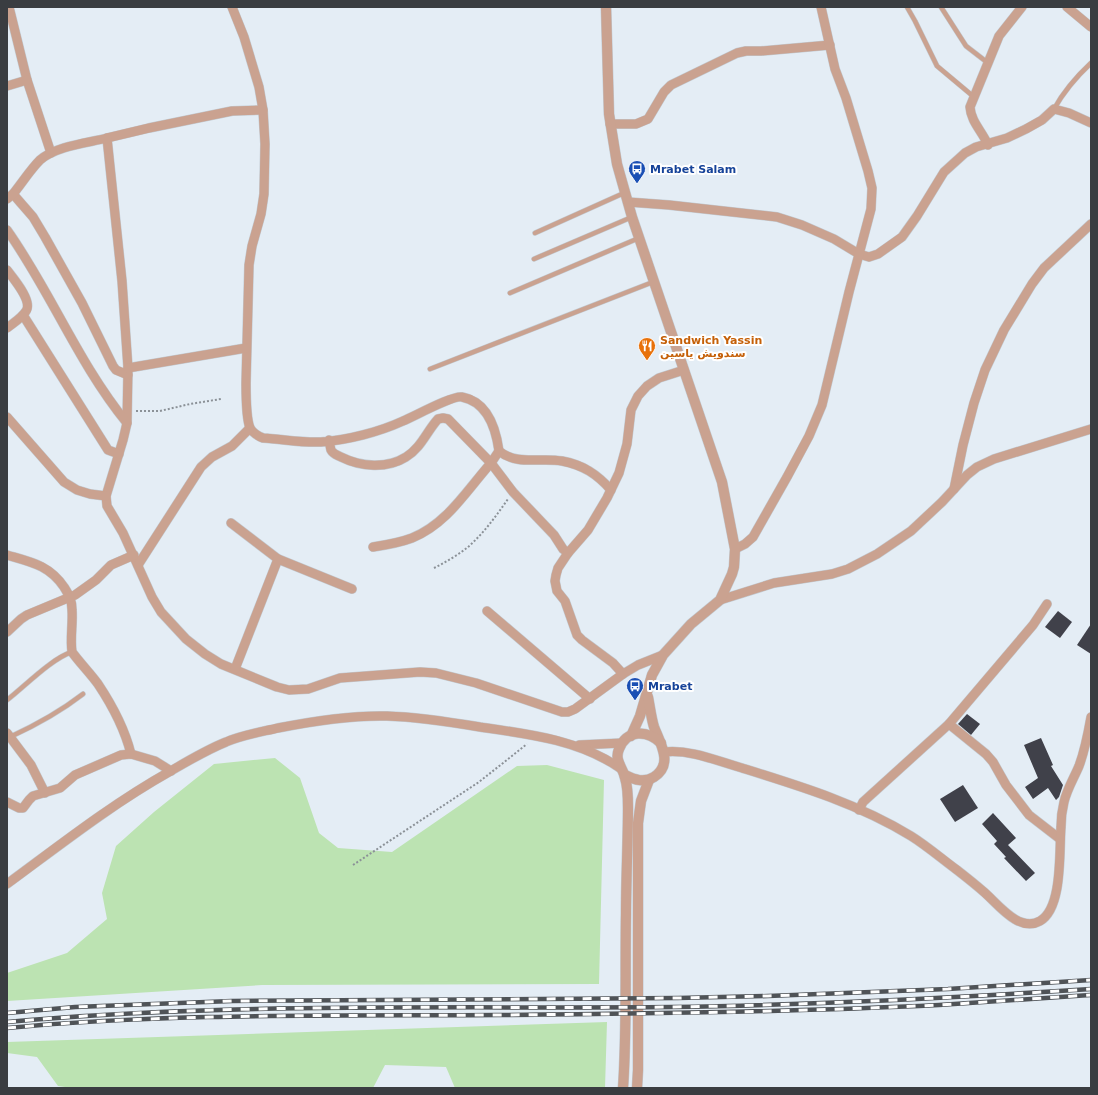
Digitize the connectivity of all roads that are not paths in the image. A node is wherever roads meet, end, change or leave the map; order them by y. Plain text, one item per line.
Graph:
1 (9, 7) edge
2 (232, 7) edge
3 (606, 7) edge
4 (821, 7) edge
5 (907, 7) edge
6 (941, 7) edge
7 (1022, 7) edge
8 (1067, 7) edge
9 (1091, 27) edge
10 (830, 45) junction
11 (988, 63) junction
12 (1091, 63) edge
13 (27, 80) junction
14 (7, 86) edge
15 (974, 97) junction
16 (1054, 109) junction
17 (263, 110) junction
18 (1091, 123) edge
19 (610, 124) junction
20 (107, 138) junction
21 (988, 144) junction
22 (51, 153) junction
23 (10, 196) edge
24 (626, 198) junction
25 (632, 217) junction
26 (1091, 224) edge
27 (7, 230) edge
28 (535, 233) dead end
29 (639, 238) junction
30 (859, 254) junction
31 (534, 259) dead end
32 (7, 270) edge
33 (653, 282) junction
34 (510, 293) dead end
35 (23, 315) junction
36 (7, 328) edge
37 (246, 348) junction
38 (430, 369) dead end
39 (684, 370) junction
40 (128, 371) junction
41 (449, 400) junction
42 (7, 417) edge
43 (444, 418) junction
44 (127, 422) junction
45 (250, 428) junction
46 (1091, 429) edge
47 (329, 440) junction
48 (499, 451) junction
49 (119, 454) junction
50 (491, 463) junction
51 (954, 489) junction
52 (611, 490) junction
53 (106, 496) junction
54 (230, 523) dead end
55 (373, 547) dead end
56 (735, 549) junction
57 (568, 553) junction
58 (7, 555) edge
59 (134, 555) junction
60 (278, 559) junction
61 (138, 565) junction
62 (352, 589) dead end
63 (70, 597) junction
64 (720, 600) junction
65 (1047, 604) dead end
66 (487, 611) dead end
67 (7, 632) edge
68 (72, 652) junction
69 (662, 654) junction
70 (236, 669) junction
71 (623, 674) junction
72 (83, 694) dead end
73 (647, 694) junction
74 (590, 699) junction
75 (7, 700) edge
76 (1091, 717) edge
77 (949, 724) junction
78 (9, 735) edge
79 (631, 736) junction
80 (622, 743) junction
81 (573, 745) junction
82 (663, 747) junction
83 (131, 754) junction
84 (171, 771) junction
85 (622, 772) junction
86 (649, 780) junction
87 (45, 793) junction
88 (7, 802) edge
89 (859, 810) junction
90 (1060, 839) junction
91 (7, 884) edge
92 (626, 895) junction
93 (637, 895) junction
94 (624, 1069) junction
95 (638, 1070) junction
96 (623, 1088) edge
97 (637, 1088) edge

1 - 13 street
2 - 17 street
3 - 19 street
4 - 10 street
5 - 15 lane
6 - 11 lane
7 - 11 street
8 - 9 street
10 - 19 street
10 - 30 street
11 - 15 street
12 - 16 lane
13 - 14 street
13 - 22 street
15 - 21 street
16 - 18 street
16 - 21 street
17 - 20 street
17 - 37 street
19 - 24 street
20 - 22 street
20 - 40 street
21 - 30 street
22 - 23 street
23 - 40 street
24 - 25 street
24 - 28 lane
24 - 30 street
25 - 29 street
25 - 31 lane
26 - 51 street
27 - 44 street
29 - 33 street
29 - 34 lane
30 - 56 street
32 - 35 street
33 - 38 lane
33 - 39 street
35 - 36 street
35 - 49 street
37 - 40 street
37 - 45 street
39 - 52 street
39 - 56 street
40 - 44 street
41 - 43 street
41 - 47 street
41 - 48 street
42 - 53 street
43 - 47 street
43 - 50 street
44 - 49 street
45 - 47 street
45 - 61 street
46 - 51 street
48 - 50 street
48 - 52 street
49 - 53 street
50 - 55 street
50 - 57 street
51 - 64 street
52 - 57 street
53 - 59 street
54 - 60 street
56 - 64 street
57 - 71 street
58 - 63 street
59 - 61 street
59 - 63 street
60 - 62 street
60 - 70 street
61 - 70 street
63 - 67 street
63 - 68 street
64 - 69 street
65 - 77 street
66 - 74 street
68 - 75 lane
68 - 83 street
69 - 71 street
69 - 73 street
70 - 74 street
71 - 74 street
72 - 78 lane
73 - 79 street
73 - 82 street
76 - 90 street
77 - 89 street
77 - 90 street
78 - 87 street
79 - 80 street
79 - 82 street
80 - 81 street
80 - 85 street
81 - 84 street
81 - 85 street
82 - 86 street
82 - 89 street
83 - 84 street
83 - 87 street
84 - 91 street
85 - 86 street
85 - 92 street
86 - 93 street
87 - 88 street
89 - 90 street
92 - 93 street
92 - 94 street
93 - 95 street
94 - 95 street
94 - 96 street
95 - 97 street

